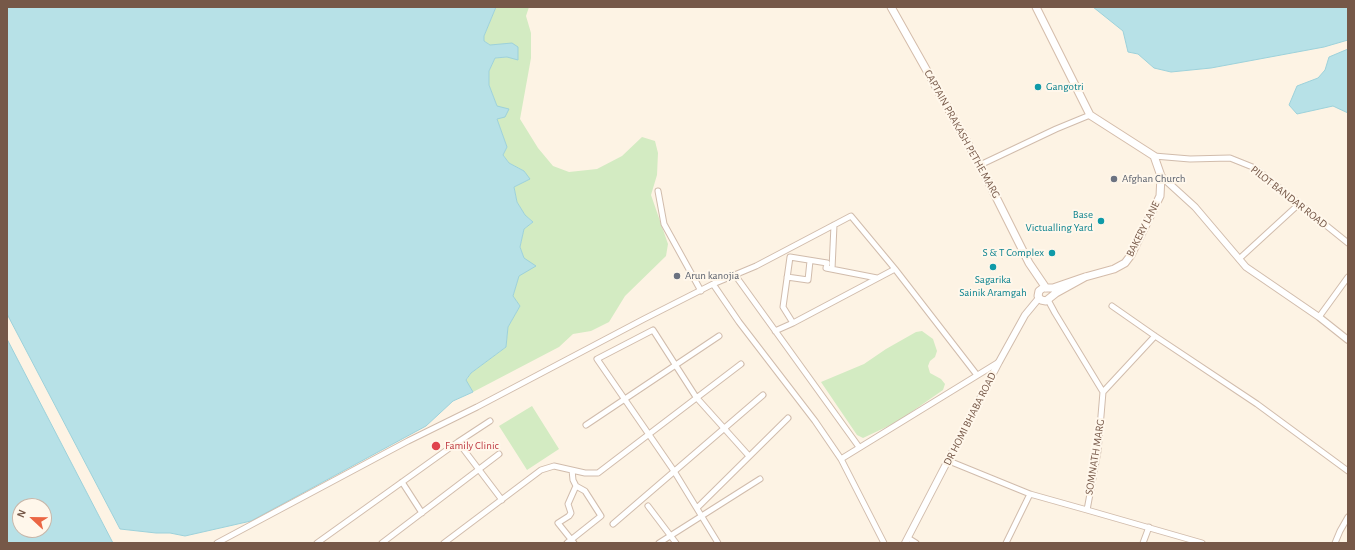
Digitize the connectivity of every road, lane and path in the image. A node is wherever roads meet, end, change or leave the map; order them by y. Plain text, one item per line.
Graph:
1 (891, 7) edge
2 (1036, 7) edge
3 (1090, 115) junction
4 (1154, 156) junction
5 (980, 165) junction
6 (1161, 176) junction
7 (658, 191) dead end
8 (1299, 204) junction
9 (834, 226) junction
10 (1348, 243) edge
11 (1239, 259) junction
12 (810, 260) junction
13 (1029, 262) junction
14 (895, 268) junction
15 (832, 269) junction
16 (735, 275) junction
17 (787, 277) junction
18 (1085, 277) junction
19 (1348, 277) edge
20 (877, 278) junction
21 (713, 284) junction
22 (1047, 288) junction
23 (701, 291) junction
24 (1039, 296) junction
25 (1049, 299) junction
26 (1112, 306) dead end
27 (1319, 317) junction
28 (793, 324) junction
29 (775, 330) junction
30 (719, 336) dead end
31 (1155, 336) junction
32 (1348, 340) edge
33 (999, 362) junction
34 (676, 364) junction
35 (741, 364) dead end
36 (977, 375) junction
37 (1104, 392) junction
38 (763, 395) dead end
39 (696, 397) junction
40 (624, 400) junction
41 (788, 418) dead end
42 (490, 421) dead end
43 (586, 425) dead end
44 (724, 429) junction
45 (649, 435) junction
46 (458, 442) junction
47 (859, 447) junction
48 (499, 454) dead end
49 (749, 456) junction
50 (841, 459) junction
51 (949, 460) junction
52 (478, 470) junction
53 (572, 470) junction
54 (674, 471) junction
55 (1348, 471) edge
56 (760, 479) dead end
57 (402, 482) junction
58 (576, 486) junction
59 (1030, 494) junction
60 (502, 500) junction
61 (648, 506) dead end
62 (697, 508) junction
63 (1087, 510) junction
64 (422, 513) junction
65 (701, 515) junction
66 (1348, 517) edge
67 (613, 524) dead end
68 (1149, 527) junction
69 (670, 535) junction
70 (907, 540) edge
71 (571, 542) edge
72 (218, 543) edge
73 (317, 543) edge
74 (382, 543) edge
75 (444, 543) edge
76 (659, 543) edge
77 (676, 543) edge
78 (718, 543) edge
79 (884, 543) edge
80 (916, 543) edge
81 (1006, 543) edge
82 (1143, 543) edge
83 (1201, 543) edge
84 (1335, 543) edge

1 - 5 main road, CAPTAIN PRAKASH PETHE MARG
2 - 3 main road
3 - 4 main road
3 - 5 street
4 - 6 main road
4 - 8 street, PILOT BANDAR ROAD
5 - 13 main road, CAPTAIN PRAKASH PETHE MARG
6 - 11 street
6 - 18 main road, BAKERY LANE
7 - 23 street
8 - 10 street, PILOT BANDAR ROAD
8 - 11 street
9 - 14 street
9 - 15 street
9 - 16 street
11 - 27 street
12 - 15 street
12 - 17 street
12 - 17 street
13 - 22 main road, CAPTAIN PRAKASH PETHE MARG
13 - 24 main road, CAPTAIN PRAKASH PETHE MARG
14 - 20 street
14 - 36 street
15 - 20 street
16 - 21 street
16 - 29 street
17 - 28 street
18 - 22 main road, BAKERY LANE
18 - 25 main road, BAKERY LANE
19 - 27 street
20 - 28 street
21 - 23 street
21 - 50 street
22 - 24 main road, BAKERY LANE
22 - 25 main road
23 - 72 street
24 - 25 main road
24 - 33 street, DR HOMI BHABA ROAD
25 - 37 street
26 - 31 street
27 - 32 street
28 - 29 street
29 - 47 street
30 - 34 street
31 - 37 street
31 - 55 street
33 - 36 street
33 - 51 street, DR HOMI BHABA ROAD
34 - 39 street
34 - 40 street
34 - 40 street
35 - 39 street
36 - 47 street
37 - 63 street, SOMNATH MARG
38 - 44 street
39 - 44 street
39 - 45 street
40 - 43 street
40 - 45 street
41 - 49 street
42 - 46 street
44 - 49 street
44 - 54 street
45 - 53 street
45 - 54 street
46 - 52 street
46 - 57 street
47 - 50 street
48 - 52 street
49 - 62 street
50 - 79 street
51 - 59 street
51 - 70 street, DR HOMI BHABA ROAD
52 - 60 street
52 - 64 street
53 - 58 street
53 - 60 street
54 - 62 street
54 - 67 street
56 - 65 street
57 - 64 street
57 - 73 street
58 - 71 street
58 - 71 street
59 - 63 street
59 - 81 street
60 - 75 street
61 - 69 street
62 - 65 street
63 - 68 street, SOMNATH MARG
64 - 74 street
65 - 69 street
65 - 78 street
66 - 84 street
68 - 82 street
68 - 83 street, SOMNATH MARG
69 - 76 street
69 - 77 street
70 - 80 street

